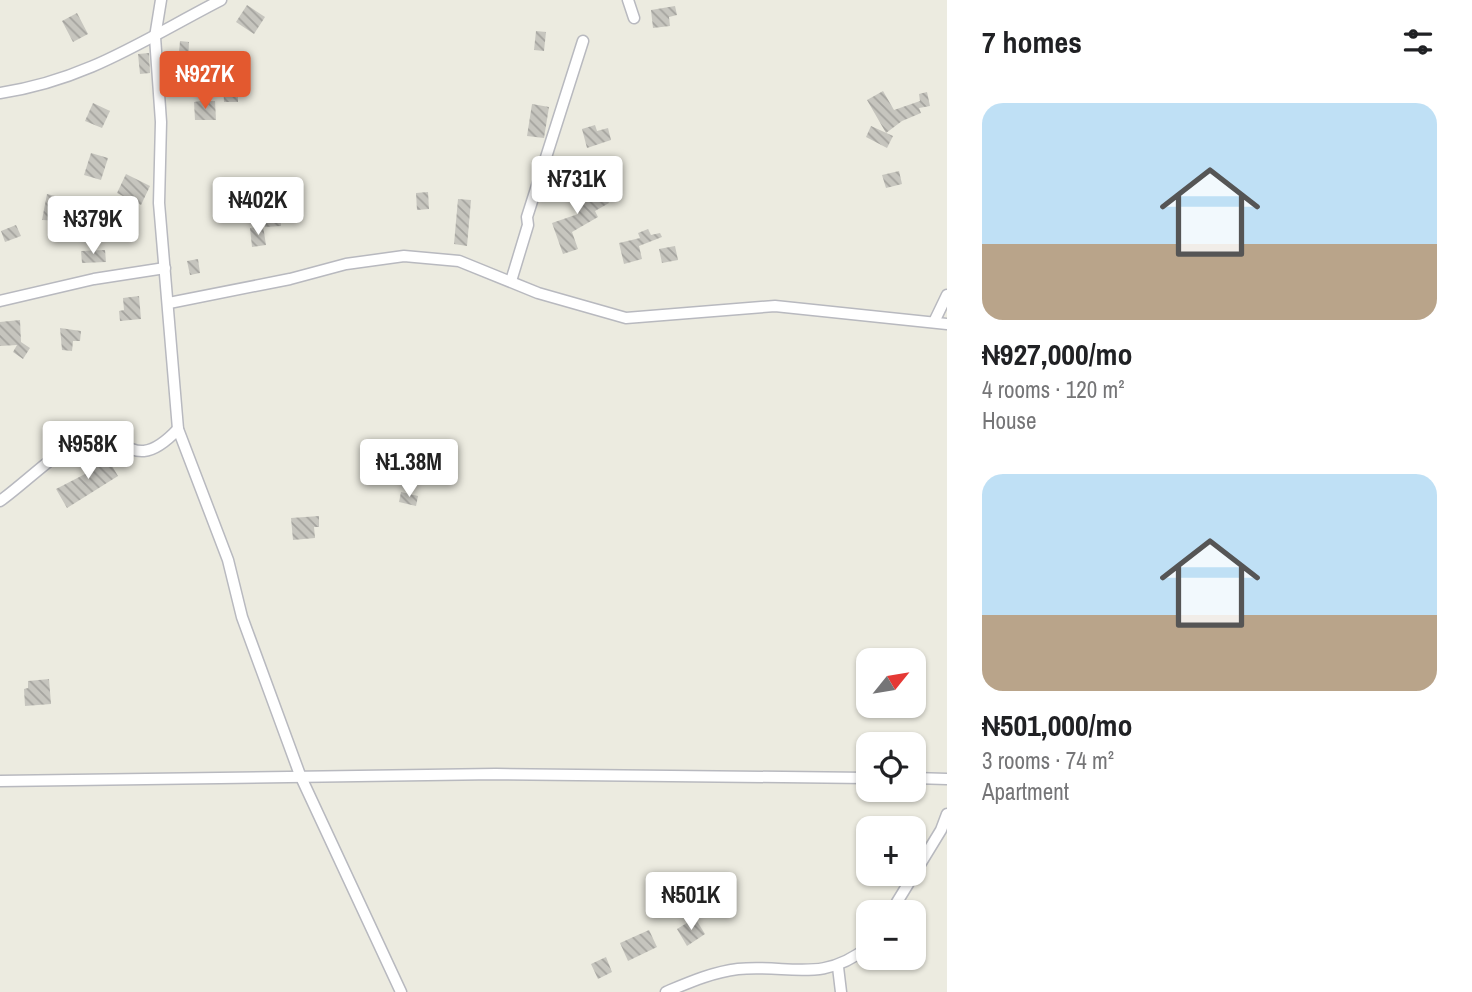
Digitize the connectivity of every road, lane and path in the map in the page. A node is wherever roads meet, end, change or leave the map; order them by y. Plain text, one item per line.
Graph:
1 (161, 0) edge
2 (221, 0) edge
3 (628, 0) edge
4 (634, 19) dead end
5 (155, 37) junction
6 (583, 41) dead end
7 (0, 93) edge
8 (164, 268) junction
9 (511, 281) junction
10 (947, 295) edge
11 (0, 301) edge
12 (169, 303) junction
13 (934, 322) junction
14 (947, 324) edge
15 (178, 429) junction
16 (0, 501) edge
17 (300, 775) junction
18 (856, 778) edge
19 (926, 778) edge
20 (947, 779) edge
21 (0, 781) edge
22 (947, 814) edge
23 (898, 900) edge
24 (856, 955) edge
25 (838, 967) junction
26 (401, 992) edge
27 (666, 992) edge
28 (841, 992) edge

1 - 5 street
2 - 5 street
3 - 4 street
5 - 7 street
5 - 8 street
6 - 9 street
8 - 11 street
8 - 12 street
9 - 12 street
9 - 13 street
10 - 13 street
12 - 15 street
13 - 14 street
15 - 16 street
15 - 17 street
17 - 18 street
17 - 21 street
17 - 26 street
19 - 20 street
22 - 23 street
24 - 25 street
25 - 27 street
25 - 28 street

